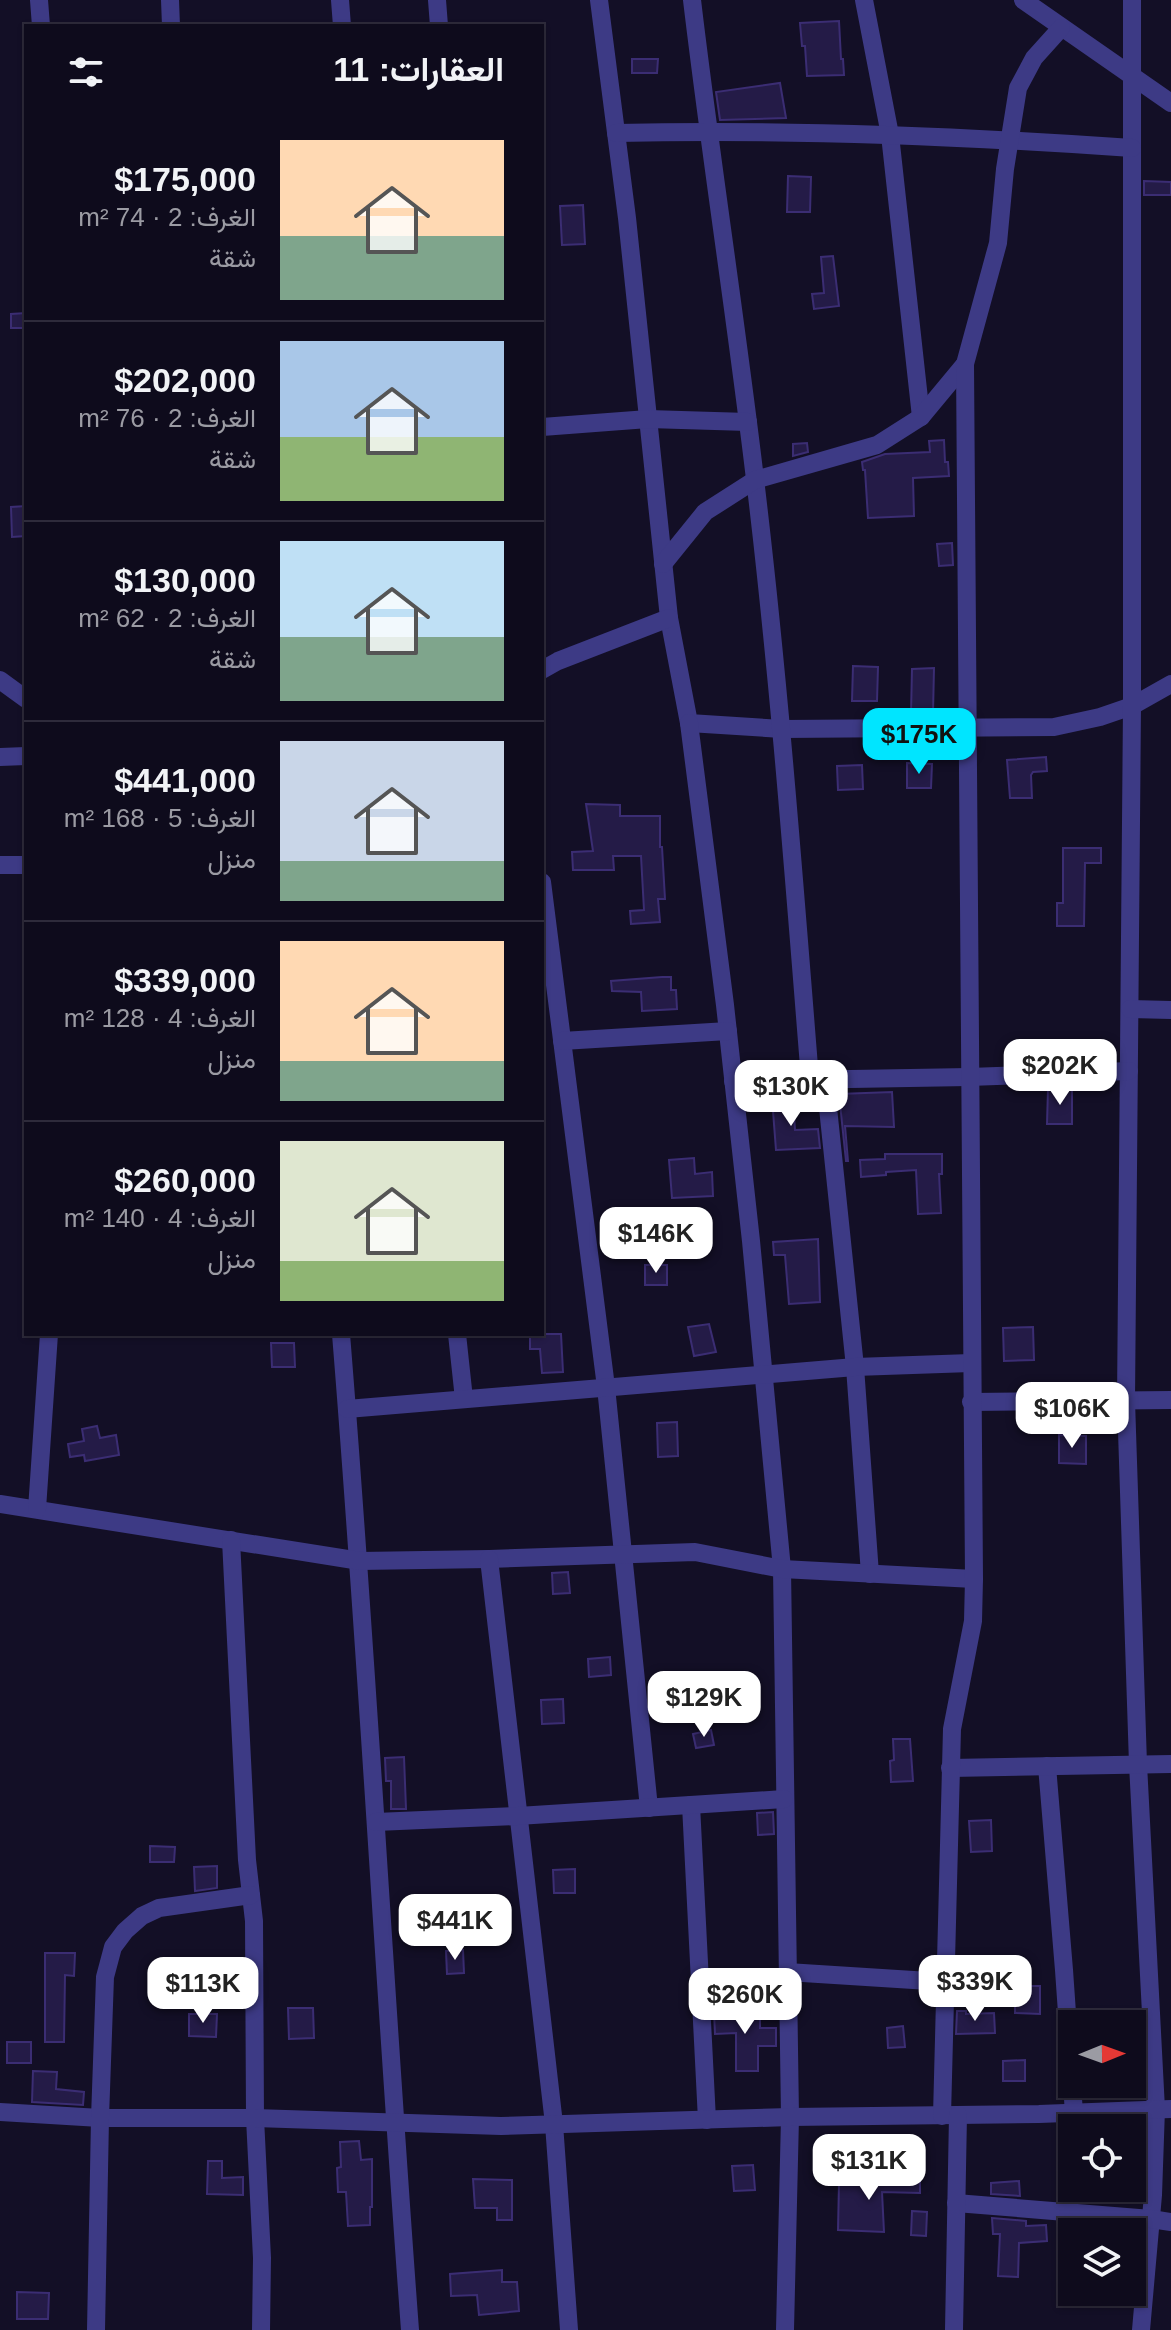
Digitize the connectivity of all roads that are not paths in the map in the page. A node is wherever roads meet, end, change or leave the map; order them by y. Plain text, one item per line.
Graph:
1 (39, 0) edge
2 (170, 0) edge
3 (340, 0) edge
4 (437, 0) edge
5 (599, 0) edge
6 (692, 0) edge
7 (864, 0) edge
8 (1023, 0) edge
9 (1132, 0) edge
10 (41, 24) edge
11 (171, 24) edge
12 (342, 24) edge
13 (439, 24) edge
14 (1061, 28) junction
15 (1132, 75) junction
16 (1171, 103) edge
17 (707, 131) junction
18 (616, 133) junction
19 (890, 135) junction
20 (1009, 140) junction
21 (1132, 148) junction
22 (965, 364) junction
23 (921, 417) junction
24 (648, 419) junction
25 (748, 422) junction
26 (544, 427) edge
27 (755, 480) junction
28 (663, 564) junction
29 (669, 618) junction
30 (544, 669) edge
31 (0, 680) edge
32 (1171, 684) edge
33 (24, 698) edge
34 (1132, 706) junction
35 (689, 723) junction
36 (967, 726) junction
37 (782, 729) junction
38 (24, 756) edge
39 (0, 757) edge
40 (0, 865) edge
41 (24, 865) edge
42 (544, 898) edge
43 (1130, 1009) junction
44 (1171, 1010) edge
45 (728, 1031) junction
46 (562, 1041) junction
47 (1129, 1071) junction
48 (969, 1077) junction
49 (818, 1079) junction
50 (733, 1081) junction
51 (49, 1336) edge
52 (341, 1336) edge
53 (457, 1336) edge
54 (971, 1363) junction
55 (855, 1367) junction
56 (763, 1374) junction
57 (606, 1387) junction
58 (464, 1399) junction
59 (1171, 1400) edge
60 (1126, 1401) junction
61 (971, 1402) junction
62 (347, 1409) junction
63 (0, 1504) edge
64 (37, 1509) junction
65 (231, 1540) junction
66 (624, 1555) junction
67 (489, 1559) junction
68 (360, 1561) junction
69 (782, 1569) junction
70 (870, 1574) junction
71 (974, 1579) junction
72 (1138, 1764) junction
73 (1171, 1764) edge
74 (1047, 1766) junction
75 (950, 1768) junction
76 (784, 1799) junction
77 (691, 1805) junction
78 (649, 1808) junction
79 (518, 1816) junction
80 (376, 1822) junction
81 (251, 1895) junction
82 (787, 1972) junction
83 (945, 1982) junction
84 (1163, 2109) edge
85 (0, 2112) edge
86 (1074, 2113) junction
87 (950, 2115) junction
88 (790, 2117) junction
89 (100, 2118) junction
90 (255, 2118) junction
91 (707, 2120) junction
92 (394, 2122) junction
93 (554, 2124) junction
94 (956, 2203) junction
95 (1151, 2219) junction
96 (1171, 2222) edge
97 (96, 2330) edge
98 (261, 2330) edge
99 (410, 2330) edge
100 (569, 2330) edge
101 (785, 2330) edge
102 (954, 2330) edge
103 (1141, 2330) edge

1 - 10 street
2 - 11 street
3 - 12 street
4 - 13 street
5 - 18 street
6 - 17 street
7 - 19 street
8 - 14 street
9 - 15 street
14 - 15 street
14 - 20 street
15 - 16 street
15 - 21 street
17 - 18 street
17 - 19 street
17 - 25 street
18 - 24 street
19 - 20 street
19 - 23 street
20 - 21 street
20 - 22 street
21 - 34 street
22 - 23 street
22 - 36 street
23 - 27 street
24 - 25 street
24 - 26 street
24 - 28 street
25 - 27 street
27 - 28 street
27 - 37 street
28 - 29 street
29 - 30 street
29 - 35 street
31 - 33 street
32 - 34 street
34 - 36 street
34 - 43 street
35 - 37 street
35 - 45 street
36 - 37 street
36 - 48 street
37 - 49 street
38 - 39 street
40 - 41 street
42 - 46 street
43 - 44 street
43 - 47 street
45 - 46 street
45 - 50 street
46 - 57 street
47 - 48 street
47 - 60 street
48 - 49 street
48 - 54 street
49 - 50 street
49 - 55 street
50 - 56 street
51 - 64 street
52 - 62 street
53 - 58 street
54 - 55 street
54 - 61 street
55 - 56 street
55 - 70 street
56 - 57 street
56 - 69 street
57 - 58 street
57 - 66 street
58 - 62 street
59 - 60 street
60 - 61 street
60 - 72 street
61 - 71 street
62 - 68 street
63 - 64 street
64 - 65 street
65 - 68 street
65 - 81 street
66 - 67 street
66 - 69 street
66 - 78 street
67 - 68 street
67 - 79 street
68 - 80 street
69 - 70 street
69 - 76 street
70 - 71 street
71 - 75 street
72 - 73 street
72 - 74 street
72 - 84 street
74 - 75 street
74 - 86 street
75 - 83 street
76 - 77 street
76 - 82 street
77 - 78 street
77 - 91 street
78 - 79 street
79 - 80 street
79 - 93 street
80 - 92 street
81 - 89 street
81 - 90 street
82 - 83 street
82 - 88 street
83 - 87 street
84 - 86 street
84 - 95 street
85 - 89 street
86 - 87 street
87 - 88 street
87 - 94 street
88 - 91 street
88 - 101 street
89 - 90 street
89 - 97 street
90 - 92 street
90 - 98 street
91 - 93 street
92 - 93 street
92 - 99 street
93 - 100 street
94 - 95 street
94 - 102 street
95 - 96 street
95 - 103 street

